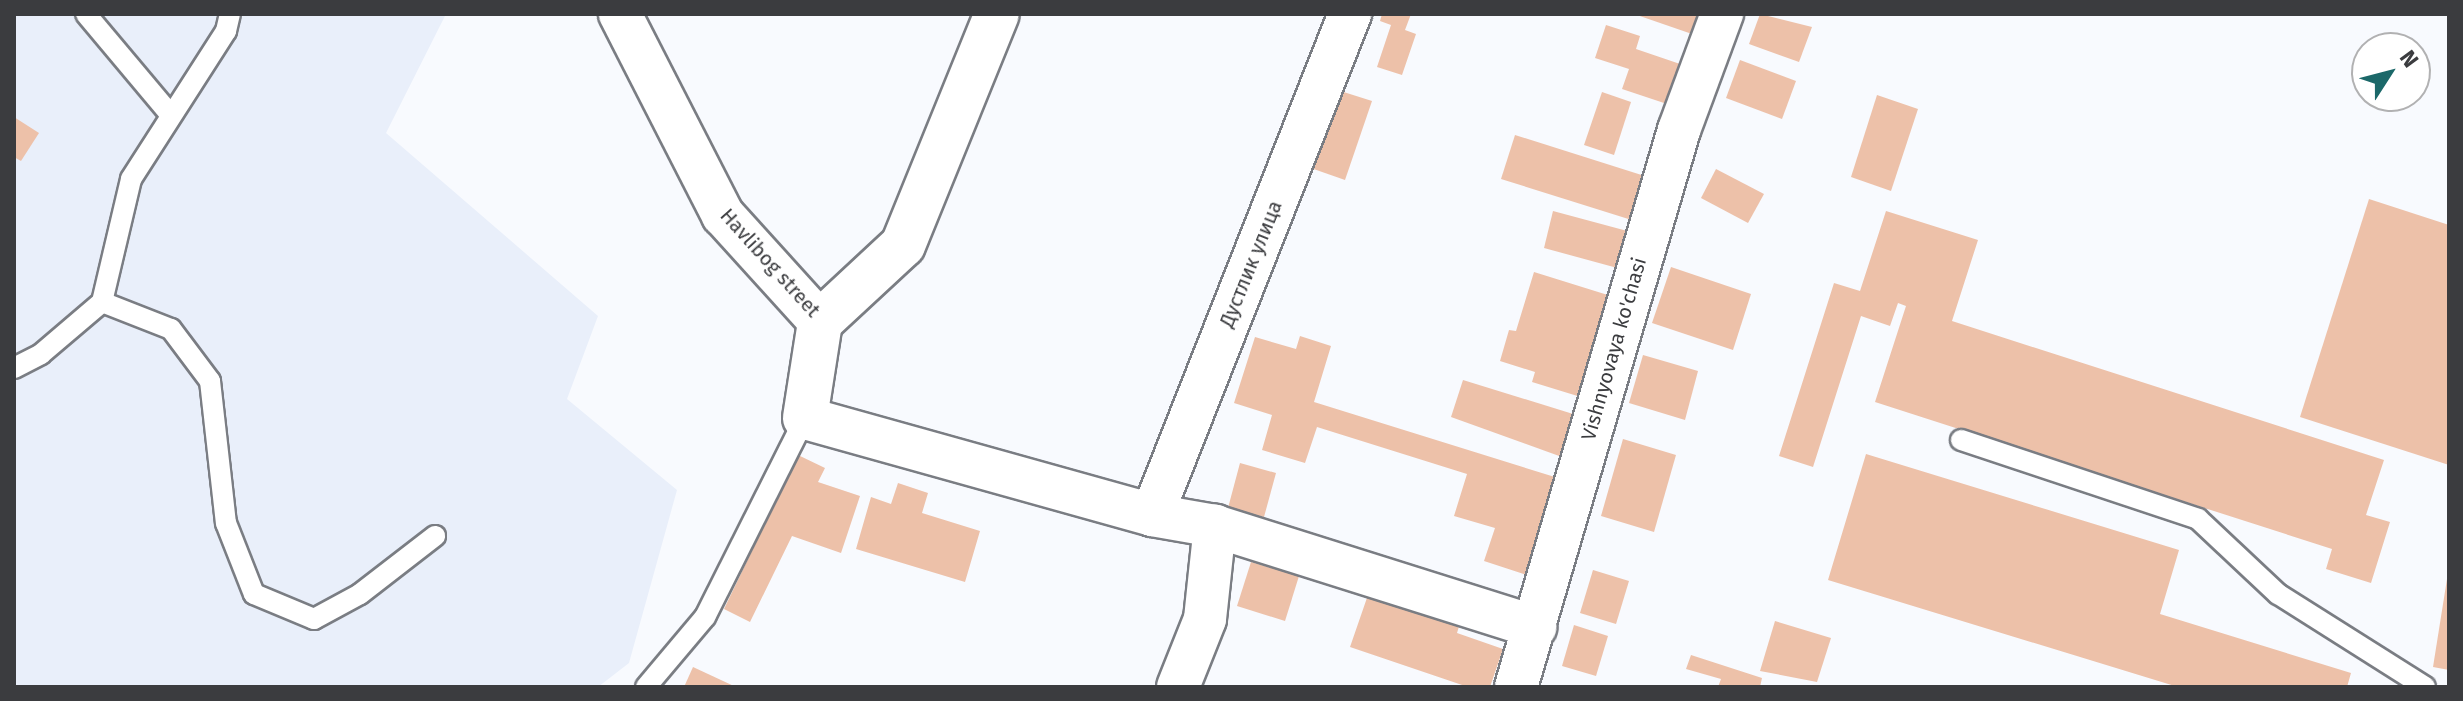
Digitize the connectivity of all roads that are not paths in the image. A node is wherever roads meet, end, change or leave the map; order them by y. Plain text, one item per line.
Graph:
1 (86, 14) edge
2 (230, 14) edge
3 (620, 14) edge
4 (997, 14) edge
5 (1350, 14) edge
6 (1722, 14) edge
7 (169, 113) junction
8 (102, 302) junction
9 (820, 322) junction
10 (14, 368) edge
11 (805, 418) junction
12 (1961, 440) dead end
13 (1152, 515) junction
14 (1215, 526) junction
15 (435, 536) dead end
16 (1535, 627) junction
17 (646, 687) edge
18 (1178, 687) edge
19 (1516, 687) edge
20 (2425, 687) edge

1 - 7 lane
2 - 7 lane
3 - 9 street, Hаvlibog street
4 - 9 street, Hаvlibog street
5 - 13 street, Дустлик улица
6 - 16 street, Vishnyovaya ko'chasi
7 - 8 lane
8 - 10 lane
8 - 15 lane
9 - 11 street
11 - 13 street
11 - 17 lane
12 - 20 lane
13 - 14 street
14 - 16 street
14 - 18 street
16 - 19 street, Vishnyovaya ko'chasi

